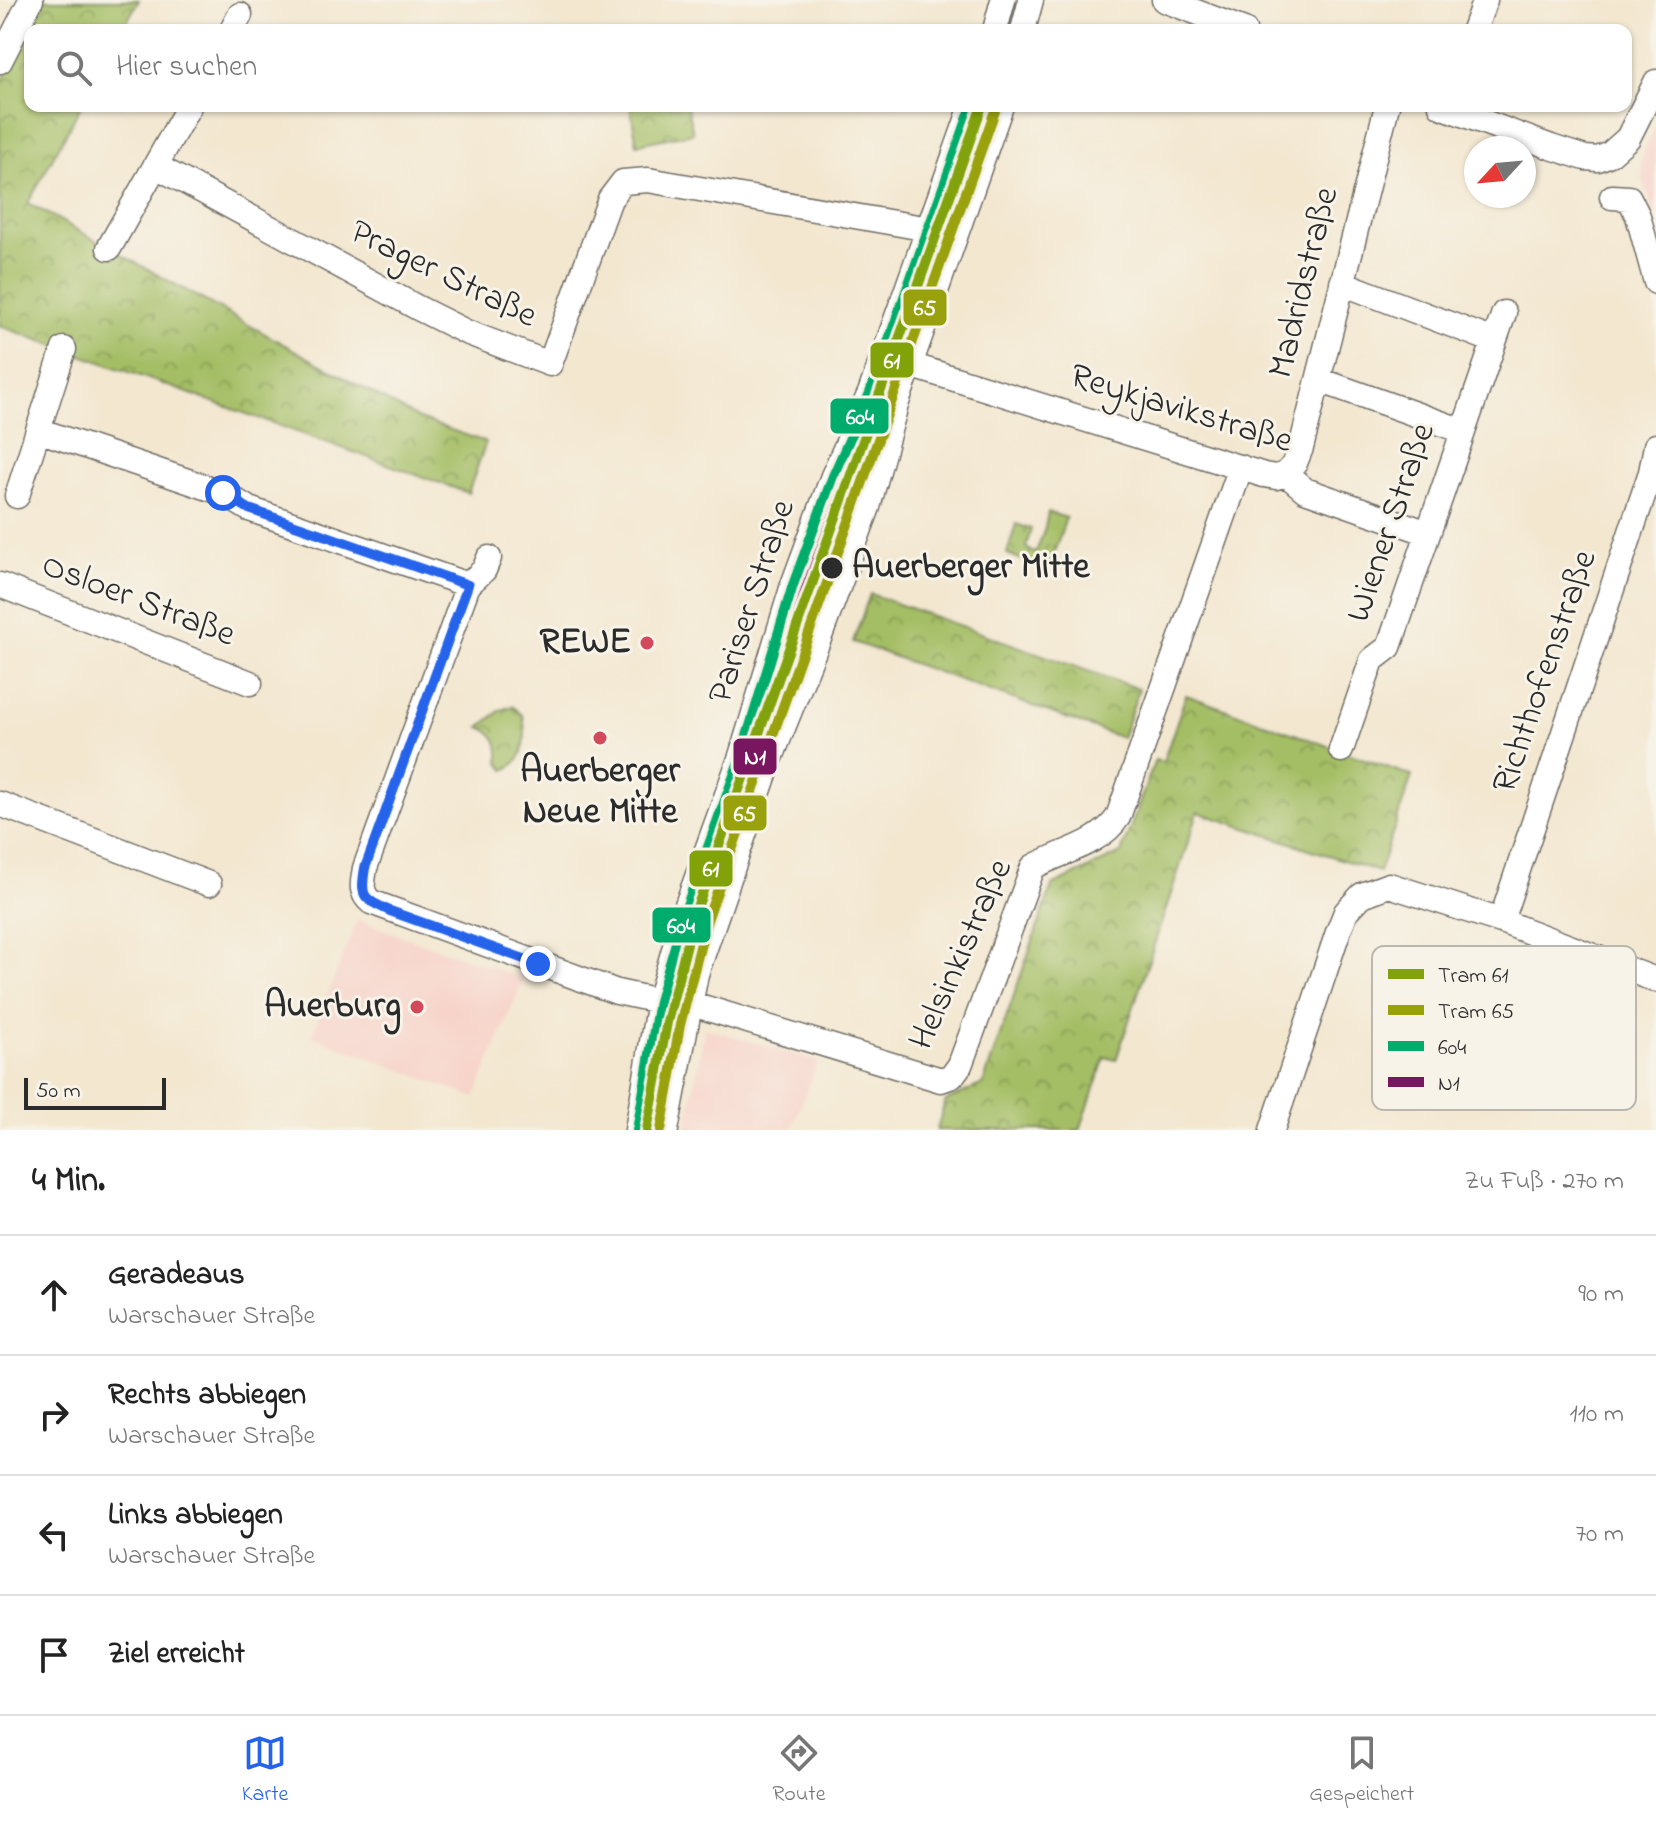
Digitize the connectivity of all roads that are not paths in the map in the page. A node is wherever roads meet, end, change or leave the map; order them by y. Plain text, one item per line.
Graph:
1 (31, 0) edge
2 (1003, 0) edge
3 (1031, 0) edge
4 (1164, 0) edge
5 (1485, 0) edge
6 (1197, 6) edge
7 (997, 24) edge
8 (1025, 24) edge
9 (1232, 24) edge
10 (1476, 24) edge
11 (0, 61) edge
12 (1656, 82) edge
13 (186, 112) edge
14 (970, 112) edge
15 (999, 112) edge
16 (1385, 112) edge
17 (1459, 112) edge
18 (156, 166) junction
19 (1612, 197) dead end
20 (929, 229) junction
21 (109, 248) dead end
22 (1656, 282) edge
23 (1342, 283) junction
24 (1504, 313) dead end
25 (1494, 341) junction
26 (64, 349) dead end
27 (910, 365) junction
28 (1319, 380) junction
29 (38, 430) junction
30 (1463, 431) junction
31 (1656, 446) edge
32 (1241, 467) junction
33 (1286, 474) junction
34 (17, 496) dead end
35 (1428, 533) junction
36 (489, 558) dead end
37 (0, 585) edge
38 (468, 585) junction
39 (250, 683) dead end
40 (1341, 750) dead end
41 (0, 804) edge
42 (209, 884) dead end
43 (1501, 921) junction
44 (1567, 946) edge
45 (1636, 972) edge
46 (1656, 980) edge
47 (659, 1001) junction
48 (689, 1003) junction
49 (637, 1130) edge
50 (666, 1130) edge
51 (1272, 1130) edge

1 - 11 street
2 - 7 street
3 - 8 street
4 - 6 street
5 - 10 street
6 - 9 street
12 - 17 street
13 - 18 street
14 - 20 street, Pariser Straße
15 - 27 street, Pariser Straße
16 - 23 street, Madridstraße
18 - 20 street, Prager Straße
18 - 21 street
19 - 22 street
20 - 47 street, Pariser Straße
23 - 25 street
23 - 28 street, Madridstraße
24 - 25 street, Wiener Straße
25 - 30 street, Wiener Straße
26 - 29 street
27 - 32 street, Reykjavikstraße
27 - 48 street, Pariser Straße
28 - 30 street
28 - 33 street, Madridstraße
29 - 34 street
29 - 38 street
30 - 35 street, Wiener Straße
31 - 43 street, Richthofenstraße
32 - 33 street, Reykjavikstraße
32 - 48 street, Helsinkistraße
33 - 35 street, Reykjavikstraße
35 - 40 street, Wiener Straße
36 - 38 street
37 - 39 street, Osloer Straße
38 - 47 street, Helsinkistraße
41 - 42 street
43 - 44 street
43 - 51 street
45 - 46 street
47 - 48 street, Helsinkistraße
47 - 49 street, Pariser Straße
48 - 50 street, Pariser Straße

